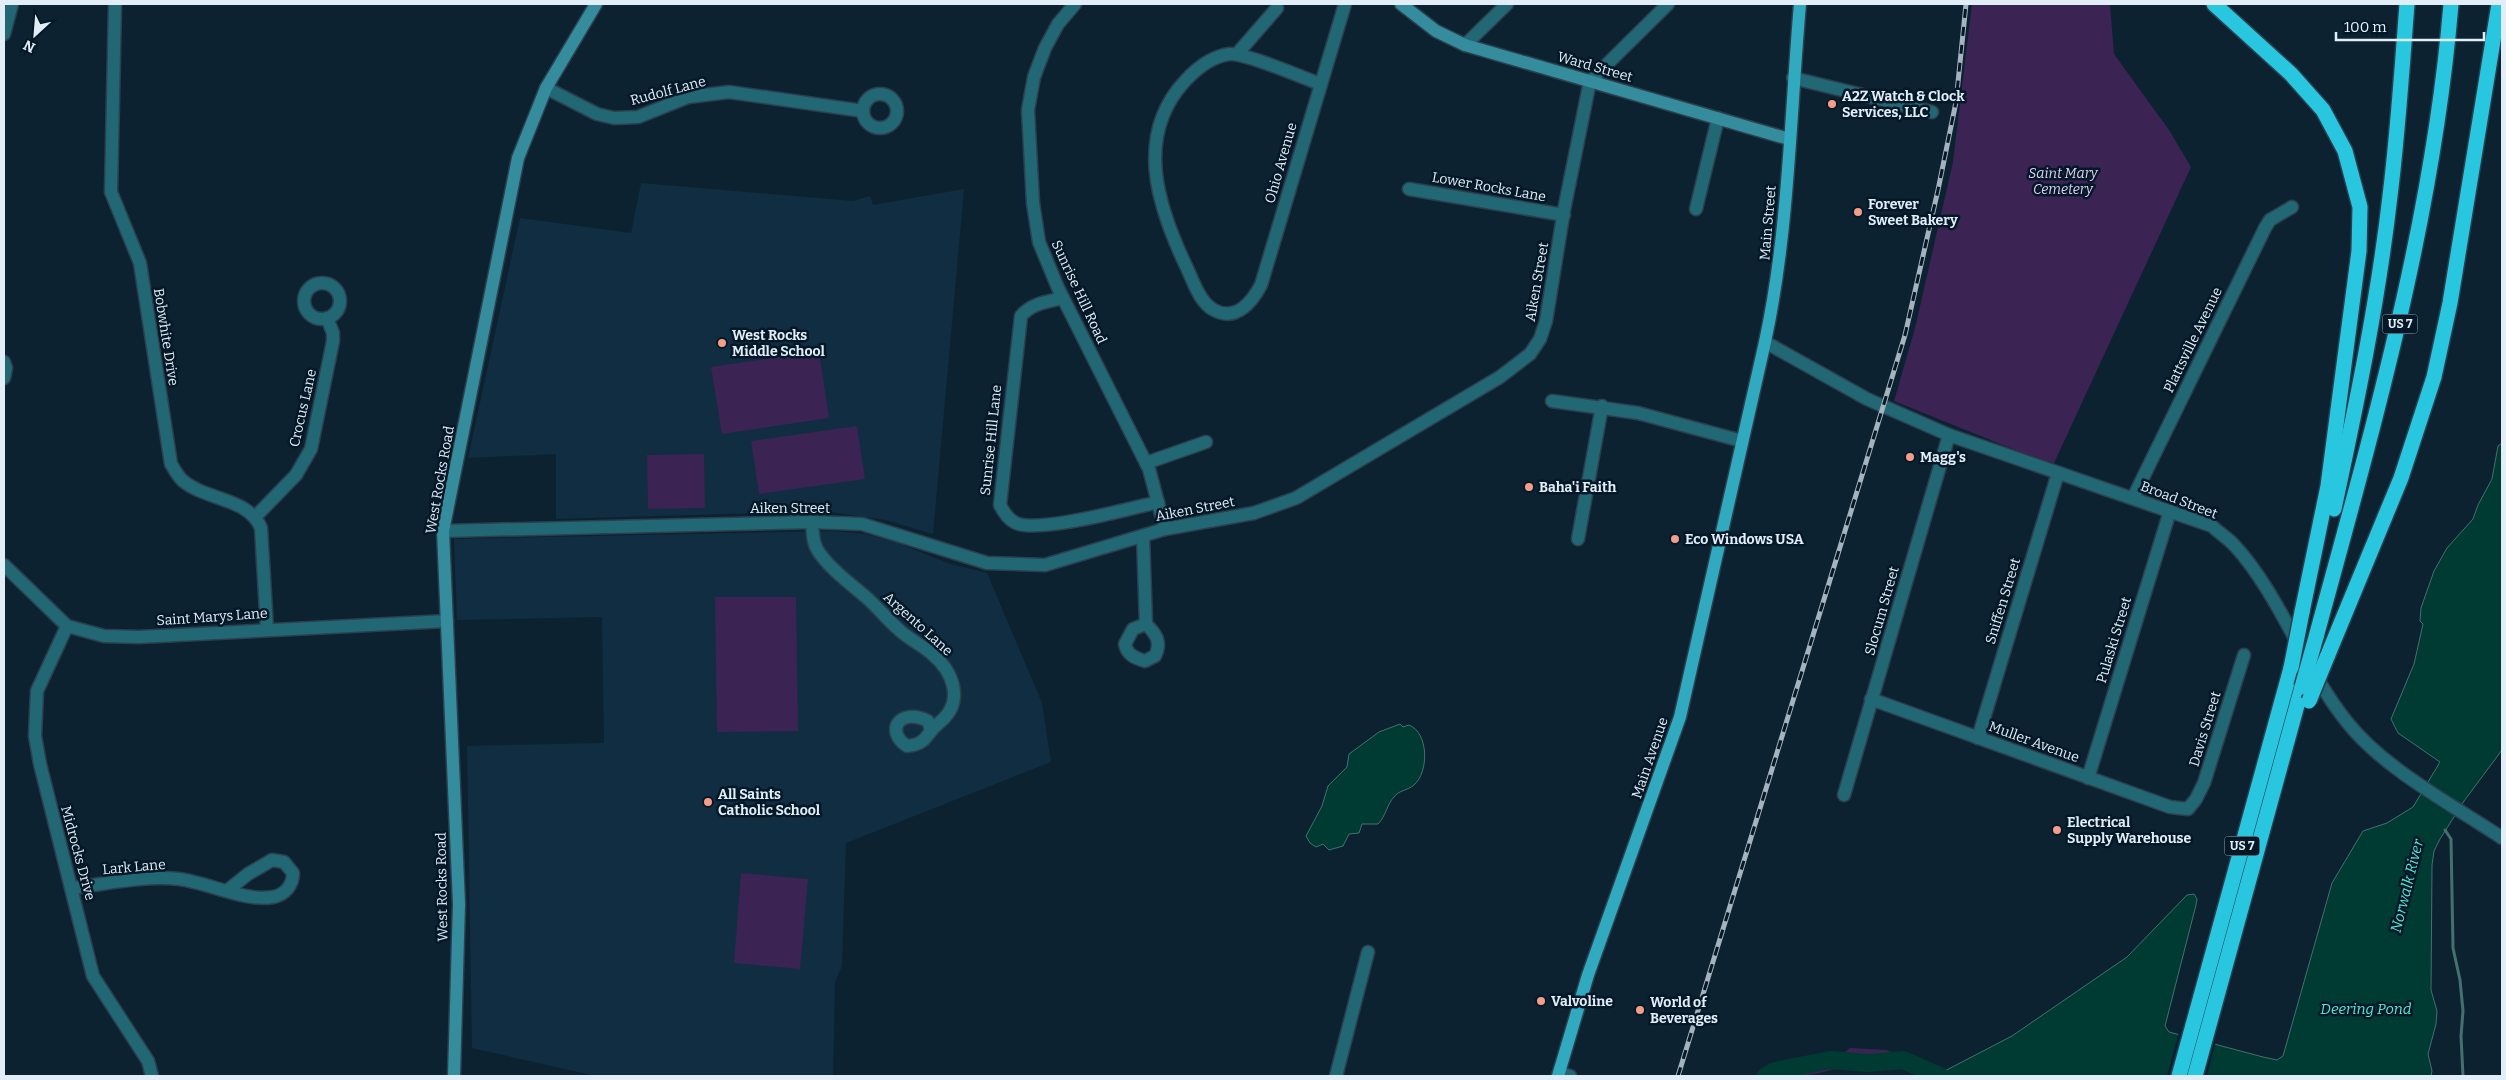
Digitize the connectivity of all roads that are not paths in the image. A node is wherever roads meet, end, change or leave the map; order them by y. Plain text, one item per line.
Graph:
1 (12, 4) edge
2 (115, 4) edge
3 (596, 4) edge
4 (1075, 4) edge
5 (1345, 4) edge
6 (1401, 4) edge
7 (1507, 4) edge
8 (1668, 4) edge
9 (1800, 4) edge
10 (2214, 4) edge
11 (2407, 4) edge
12 (2451, 4) edge
13 (2499, 4) edge
14 (1277, 8) dead end
15 (4, 34) edge
16 (1465, 45) junction
17 (1237, 54) junction
18 (1793, 78) junction
19 (1590, 81) junction
20 (1320, 84) junction
21 (546, 88) junction
22 (863, 111) dead end
23 (1932, 112) dead end
24 (1718, 118) junction
25 (1789, 139) junction
26 (1409, 189) dead end
27 (2292, 207) dead end
28 (1696, 209) dead end
29 (1564, 215) junction
30 (1063, 298) junction
31 (327, 318) dead end
32 (1765, 342) junction
33 (4, 362) edge
34 (4, 378) edge
35 (1552, 402) dead end
36 (1602, 406) junction
37 (1949, 435) junction
38 (1206, 442) dead end
39 (1742, 442) junction
40 (1146, 463) junction
41 (2058, 472) junction
42 (2133, 498) junction
43 (1158, 502) junction
44 (2170, 511) junction
45 (256, 516) junction
46 (812, 522) junction
47 (1165, 529) junction
48 (443, 531) junction
49 (1142, 536) junction
50 (1578, 539) dead end
51 (4, 565) edge
52 (2304, 615) junction
53 (447, 620) junction
54 (1146, 624) dead end
55 (67, 626) junction
56 (267, 629) junction
57 (2244, 655) dead end
58 (1871, 699) junction
59 (931, 730) dead end
60 (1978, 738) junction
61 (2088, 778) junction
62 (1844, 795) dead end
63 (2188, 809) joint
64 (2502, 838) edge
65 (72, 888) junction
66 (2247, 888) junction
67 (228, 890) junction
68 (1368, 952) dead end
69 (1563, 1075) edge
70 (152, 1076) edge
71 (454, 1076) edge
72 (1336, 1076) edge
73 (2179, 1076) edge
74 (2195, 1076) edge

1 - 15 street
2 - 45 street, Bobwhite Drive
3 - 21 main road, West Rocks Road
4 - 30 street, Sunrise Hill Road
5 - 20 street, Ohio Avenue
6 - 16 main road, Ward Street
7 - 16 street
8 - 19 street
9 - 18 main road, Main Street
10 - 52 highway
11 - 52 highway, US 7
12 - 66 highway, US 7, bridge
13 - 66 highway, bridge
14 - 17 street
16 - 19 main road, Ward Street
17 - 20 street
17 - 20 street, Ohio Avenue
18 - 23 street
18 - 25 main road, Main Street
19 - 24 main road, Ward Street
19 - 29 street, Aiken Street
21 - 22 street, Rudolf Lane
21 - 48 main road, West Rocks Road
24 - 25 main road, Ward Street
24 - 28 street
25 - 32 main road, Main Street
26 - 29 street, Lower Rocks Lane
27 - 42 street, Plattsville Avenue
29 - 47 street, Aiken Street
30 - 40 street, Sunrise Hill Road
30 - 43 street, Sunrise Hill Lane
31 - 45 street, Crocus Lane
32 - 37 street, Broad Street
32 - 39 main road, Main Street
33 - 34 street
35 - 36 street
36 - 39 street
36 - 50 street
37 - 41 street, Broad Street
37 - 58 street, Slocum Street
38 - 40 street
39 - 69 main road, Main Avenue
40 - 43 street, Sunrise Hill Road
41 - 42 street, Broad Street
41 - 60 street, Sniffen Street
42 - 44 street, Broad Street
43 - 47 street, Sunrise Hill Road
44 - 61 street, Pulaski Street
44 - 64 street, Broad Street
45 - 56 street
46 - 48 street, Aiken Street
46 - 49 street, Aiken Street
46 - 59 street, Argento Lane
47 - 49 street, Aiken Street
48 - 53 main road, West Rocks Road
49 - 54 street
51 - 55 street, Saint Marys Lane
52 - 73 highway, US 7, bridge
53 - 56 street, Saint Marys Lane
53 - 71 main road, West Rocks Road
55 - 56 street, Saint Marys Lane
55 - 65 street, Midrocks Drive
57 - 63 street, Davis Street
58 - 60 street, Muller Avenue
58 - 62 street, Slocum Street
60 - 61 street, Muller Avenue
61 - 63 street, Muller Avenue
65 - 67 street, Lark Lane
65 - 70 street, Midrocks Drive
66 - 74 highway, US 7
67 - 67 street, Lark Lane
68 - 72 street

